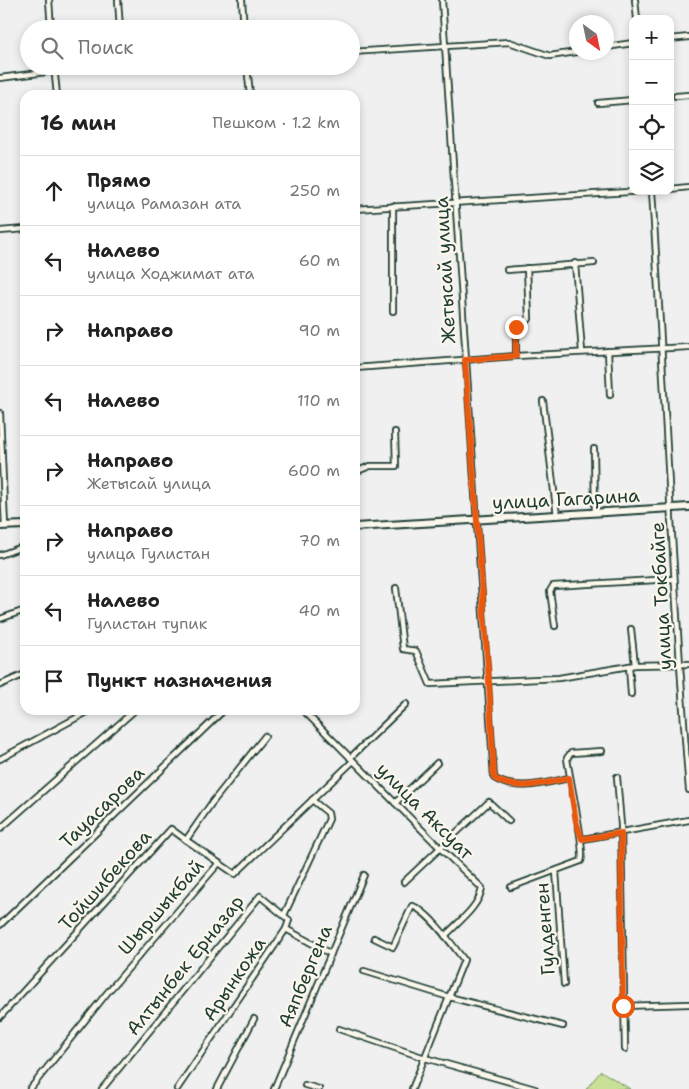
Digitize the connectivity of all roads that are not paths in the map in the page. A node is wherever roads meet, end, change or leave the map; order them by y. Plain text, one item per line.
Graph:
1 (49, 0) edge
2 (118, 0) edge
3 (242, 0) edge
4 (442, 0) edge
5 (635, 0) edge
6 (637, 15) edge
7 (50, 20) edge
8 (119, 20) edge
9 (243, 20) edge
10 (689, 37) edge
11 (674, 38) edge
12 (629, 44) edge
13 (614, 46) edge
14 (444, 47) junction
15 (360, 52) edge
16 (569, 53) edge
17 (20, 74) edge
18 (55, 75) edge
19 (248, 75) edge
20 (0, 78) edge
21 (56, 90) edge
22 (249, 90) edge
23 (689, 95) edge
24 (676, 96) dead end
25 (629, 100) edge
26 (598, 102) dead end
27 (689, 187) edge
28 (674, 189) edge
29 (629, 192) edge
30 (652, 195) edge
31 (456, 202) junction
32 (393, 206) junction
33 (360, 209) edge
34 (20, 229) edge
35 (0, 231) edge
36 (575, 263) junction
37 (594, 263) dead end
38 (527, 268) junction
39 (507, 270) dead end
40 (393, 311) dead end
41 (689, 347) edge
42 (662, 349) junction
43 (608, 351) junction
44 (582, 352) junction
45 (516, 356) junction
46 (465, 360) junction
47 (360, 368) edge
48 (610, 395) dead end
49 (543, 401) dead end
50 (0, 413) edge
51 (394, 432) dead end
52 (594, 449) dead end
53 (360, 470) edge
54 (689, 507) edge
55 (671, 509) junction
56 (595, 512) junction
57 (557, 516) junction
58 (476, 520) junction
59 (20, 525) edge
60 (3, 526) edge
61 (360, 527) edge
62 (20, 548) edge
63 (0, 555) edge
64 (673, 579) junction
65 (396, 588) dead end
66 (20, 612) edge
67 (0, 619) edge
68 (555, 626) dead end
69 (631, 629) dead end
70 (689, 664) edge
71 (635, 665) junction
72 (679, 665) junction
73 (628, 666) junction
74 (20, 676) edge
75 (489, 682) junction
76 (0, 685) edge
77 (632, 694) dead end
78 (406, 704) dead end
79 (82, 715) edge
80 (129, 715) edge
81 (219, 715) edge
82 (308, 715) edge
83 (265, 736) dead end
84 (602, 751) dead end
85 (0, 759) edge
86 (352, 759) junction
87 (437, 763) dead end
88 (617, 777) dead end
89 (569, 778) junction
90 (689, 790) edge
91 (312, 800) junction
92 (395, 803) junction
93 (509, 820) dead end
94 (689, 820) edge
95 (0, 829) edge
96 (621, 833) junction
97 (582, 839) junction
98 (186, 840) junction
99 (439, 847) junction
100 (220, 863) junction
101 (556, 871) junction
102 (364, 875) dead end
103 (404, 882) dead end
104 (511, 887) dead end
105 (284, 915) junction
106 (0, 926) edge
107 (286, 929) junction
108 (445, 936) junction
109 (374, 938) dead end
110 (331, 954) junction
111 (364, 971) dead end
112 (564, 984) dead end
113 (449, 997) junction
114 (689, 1004) edge
115 (623, 1006) junction
116 (0, 1017) edge
117 (254, 1019) dead end
118 (563, 1026) dead end
119 (339, 1029) dead end
120 (625, 1049) dead end
121 (425, 1058) junction
122 (305, 1085) dead end
123 (30, 1089) edge
124 (102, 1089) edge
125 (178, 1089) edge
126 (217, 1089) edge
127 (274, 1089) edge
128 (319, 1089) edge
129 (412, 1089) edge
130 (535, 1089) edge

1 - 7 street
2 - 8 street
3 - 9 street
4 - 14 street, Жетысай улица
5 - 6 street
10 - 11 street
12 - 13 street
14 - 15 street
14 - 16 street
14 - 31 street, Жетысай улица
17 - 20 street
18 - 21 street
19 - 22 street
23 - 24 street
25 - 26 street
27 - 28 street
29 - 31 street
30 - 42 street, улица Токбайге
31 - 32 street
31 - 46 street, Жетысай улица
32 - 33 street
32 - 40 street
34 - 35 street
36 - 37 street
36 - 38 street
36 - 44 street
38 - 39 street
38 - 45 street
41 - 42 street
42 - 43 street
42 - 55 street, улица Токбайге
43 - 44 street
43 - 48 street
44 - 45 street
45 - 46 street
46 - 47 street
46 - 58 street, Жетысай улица
49 - 57 street
50 - 60 street
51 - 53 street
52 - 56 street
54 - 55 main road, улица Гагарина
55 - 56 main road, улица Гагарина
55 - 64 street, улица Токбайге
56 - 57 main road, улица Гагарина
57 - 58 main road, улица Гагарина
58 - 61 main road, улица Гагарина
58 - 75 street, Жетысай улица
59 - 60 main road
62 - 63 street
64 - 68 street
64 - 72 street, улица Токбайге
65 - 75 street
66 - 67 street
69 - 71 street
70 - 72 street
71 - 72 street
71 - 73 street
72 - 90 street, улица Токбайге
73 - 75 street
73 - 77 street
74 - 76 street
75 - 89 street, Жетысай улица
78 - 86 street, Шыршыкбай
79 - 85 street
80 - 95 street
81 - 106 street, Тауасарова
82 - 86 street, улица Аксуат
83 - 98 street
84 - 89 street
86 - 91 street, Шыршыкбай
86 - 92 street, улица Аксуат
87 - 92 street
88 - 96 street
89 - 97 street
91 - 100 street, Шыршыкбай
91 - 105 street
92 - 99 street, улица Аксуат
93 - 99 street
94 - 96 street
96 - 97 street
96 - 115 street
97 - 101 street
98 - 100 street
98 - 116 street, Тойшибекова
99 - 103 street
99 - 108 street, улица Аксуат
100 - 123 street, Шыршыкбай
101 - 104 street
101 - 112 street, Гулденген
102 - 110 street, Аяпбергена
105 - 107 street
105 - 124 street, Алтынбек Ерназар
107 - 110 street, Арынкожа
107 - 125 street, Арынкожа
108 - 109 street
108 - 113 street
110 - 127 street, Аяпбергена
111 - 113 street
113 - 118 street
113 - 121 street
114 - 115 street
115 - 120 street
117 - 126 street
119 - 121 street
121 - 129 street
121 - 130 street
122 - 128 street

